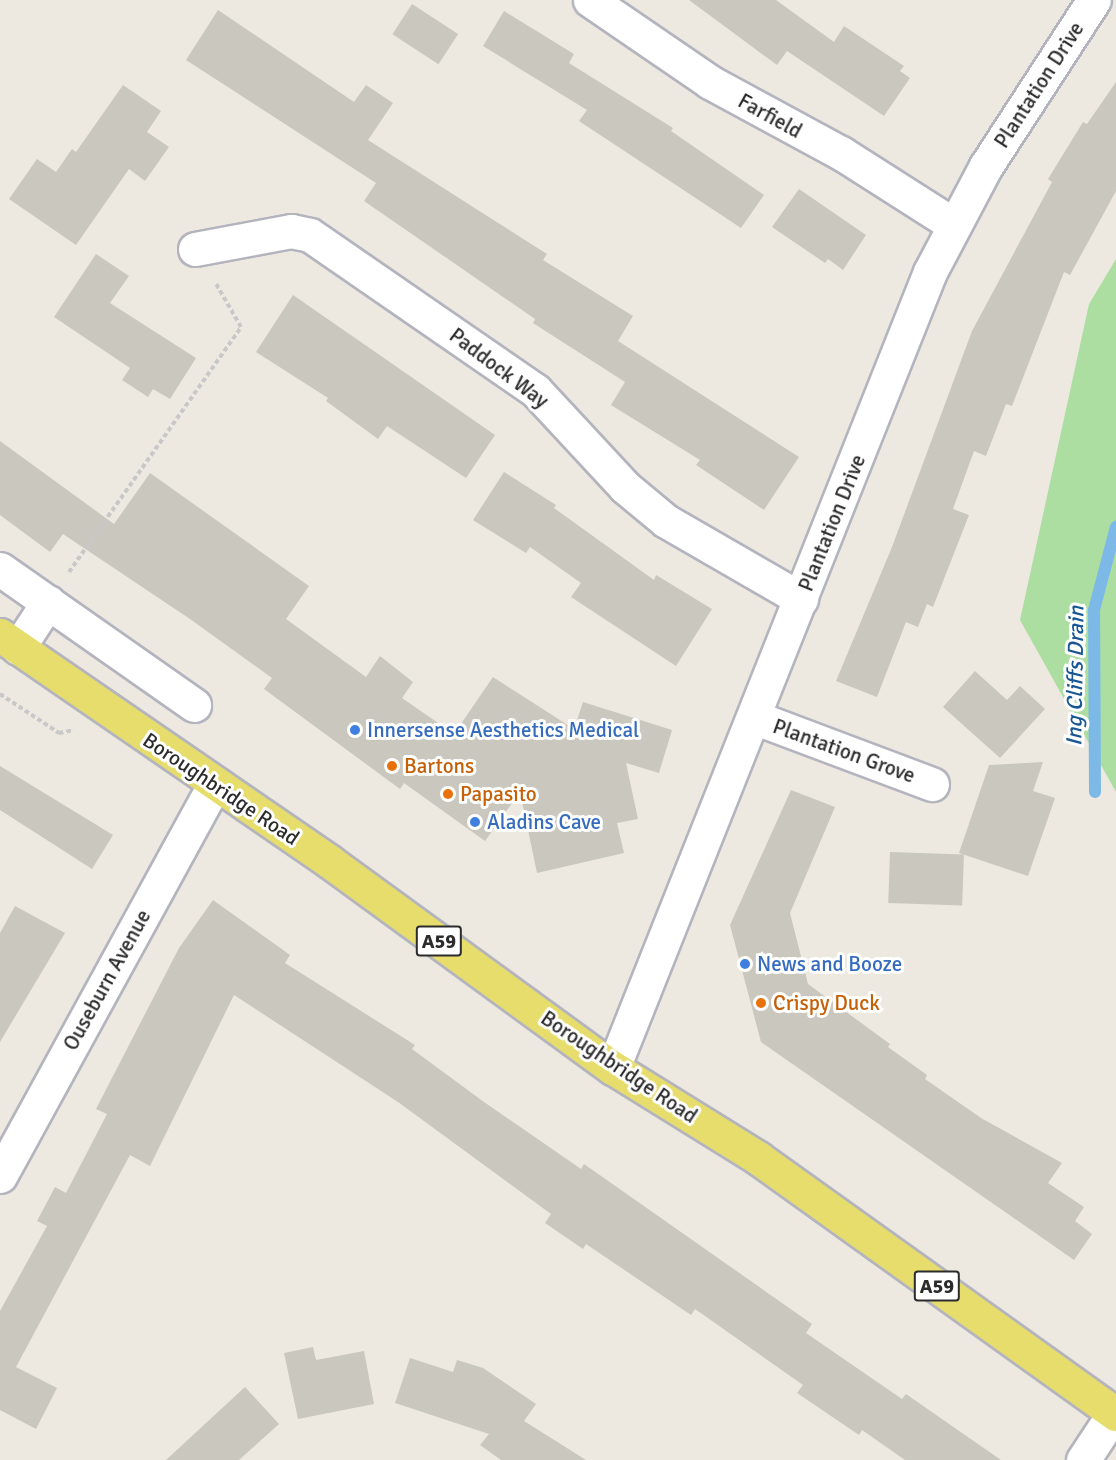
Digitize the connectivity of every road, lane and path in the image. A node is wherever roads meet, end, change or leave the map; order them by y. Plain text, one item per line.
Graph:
1 (590, 0) edge
2 (1094, 0) edge
3 (954, 225) junction
4 (195, 249) joint
5 (0, 569) edge
6 (801, 599) junction
7 (48, 602) junction
8 (9, 641) edge
9 (194, 705) dead end
10 (756, 718) junction
11 (215, 784) junction
12 (932, 784) dead end
13 (614, 1068) junction
14 (0, 1176) edge
15 (1115, 1413) edge
16 (1083, 1460) edge

1 - 3 street, Farfield
2 - 3 street, Plantation Drive
3 - 6 street, Plantation Drive
4 - 6 street, Paddock Way
4 - 7 path
5 - 7 street
6 - 10 street, Plantation Drive
7 - 8 street
7 - 9 street
8 - 11 main road, Boroughbridge Road / A59
10 - 12 street, Plantation Grove
10 - 13 street, Plantation Drive
11 - 13 main road, Boroughbridge Road / A59
11 - 14 street, Ouseburn Avenue
13 - 15 main road, Boroughbridge Road / A59
15 - 16 street

